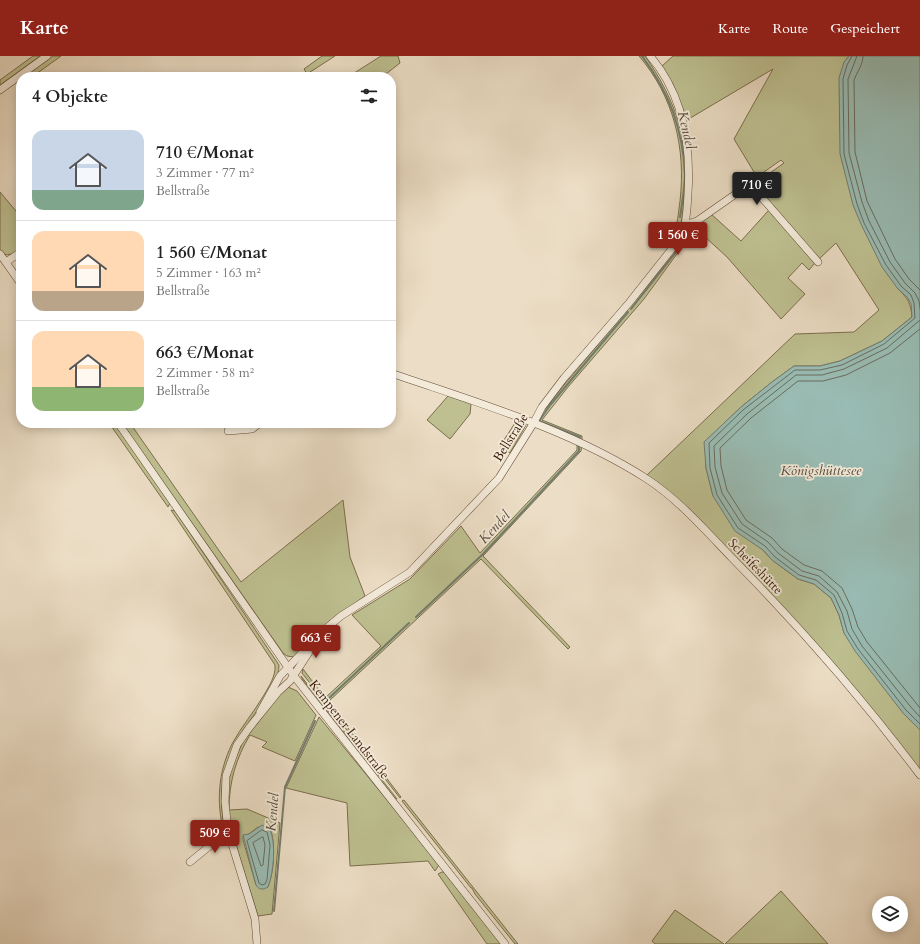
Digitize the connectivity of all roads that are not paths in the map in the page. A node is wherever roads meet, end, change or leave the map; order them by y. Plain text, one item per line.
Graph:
1 (47, 56) edge
2 (650, 56) edge
3 (25, 72) edge
4 (16, 78) edge
5 (0, 90) edge
6 (686, 224) junction
7 (0, 254) edge
8 (16, 255) edge
9 (6, 262) junction
10 (818, 262) dead end
11 (16, 277) edge
12 (396, 375) edge
13 (533, 424) junction
14 (121, 428) edge
15 (253, 428) edge
16 (228, 431) dead end
17 (322, 631) junction
18 (287, 667) junction
19 (294, 676) junction
20 (260, 712) junction
21 (920, 775) edge
22 (228, 831) junction
23 (190, 862) dead end
24 (257, 944) edge
25 (505, 944) edge

1 - 3 street
2 - 6 street, Bellstraße
4 - 5 street
6 - 10 street
6 - 13 street, Bellstraße
7 - 9 street
8 - 9 street
9 - 11 street
12 - 13 street, Bellstraße
13 - 17 street, Bellstraße
13 - 21 street, Scheifeshütte
14 - 18 street, Kempener Landstraße
15 - 16 street
17 - 18 street, Bellstraße
17 - 19 street, Bellstraße
18 - 19 street, Kempener Landstraße
18 - 20 street, Bellstraße
19 - 20 street, Bellstraße
19 - 25 street, Kempener Landstraße
20 - 22 street, Bellstraße
22 - 23 street
22 - 24 street, Bellstraße

